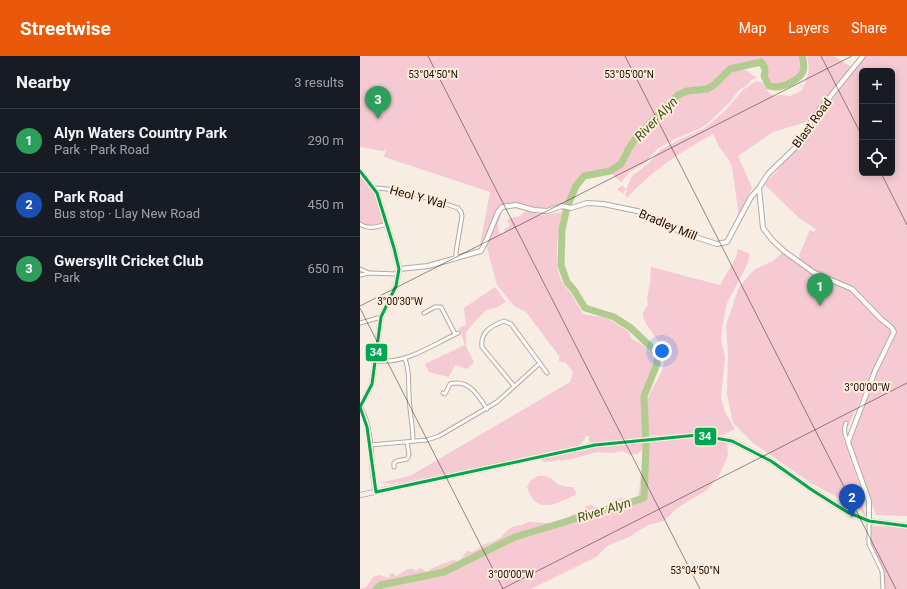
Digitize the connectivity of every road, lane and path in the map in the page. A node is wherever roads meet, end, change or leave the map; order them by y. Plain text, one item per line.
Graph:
1 (863, 56) edge
2 (360, 172) edge
3 (374, 188) junction
4 (760, 188) junction
5 (360, 224) edge
6 (386, 224) junction
7 (456, 258) junction
8 (360, 269) edge
9 (398, 271) junction
10 (370, 273) junction
11 (360, 275) edge
12 (425, 313) dead end
13 (381, 317) junction
14 (360, 323) edge
15 (405, 358) junction
16 (375, 361) junction
17 (540, 363) junction
18 (547, 373) dead end
19 (514, 386) junction
20 (445, 394) dead end
21 (360, 407) edge
22 (487, 409) junction
23 (846, 423) dead end
24 (413, 441) junction
25 (407, 442) junction
26 (848, 442) junction
27 (370, 445) junction
28 (394, 467) dead end
29 (376, 492) junction
30 (360, 495) edge
31 (869, 521) junction
32 (907, 526) edge
33 (882, 589) edge

1 - 4 street, Blast Road
2 - 3 street
3 - 6 street
3 - 7 street, Heol Y Wal
4 - 7 street, Bradley Mill
4 - 26 street
5 - 6 street
6 - 9 street
7 - 9 street
8 - 10 street
9 - 10 street
9 - 13 street
10 - 11 street
12 - 15 street
13 - 14 street
13 - 16 street
15 - 16 street
15 - 24 street
16 - 21 street
17 - 18 street
17 - 19 street
17 - 19 street
19 - 22 street
20 - 22 street
21 - 27 street
22 - 24 street
23 - 26 street
24 - 25 street
25 - 27 street
25 - 28 street
26 - 31 street
27 - 29 street
29 - 30 main road
29 - 31 main road
31 - 32 main road
31 - 33 street

